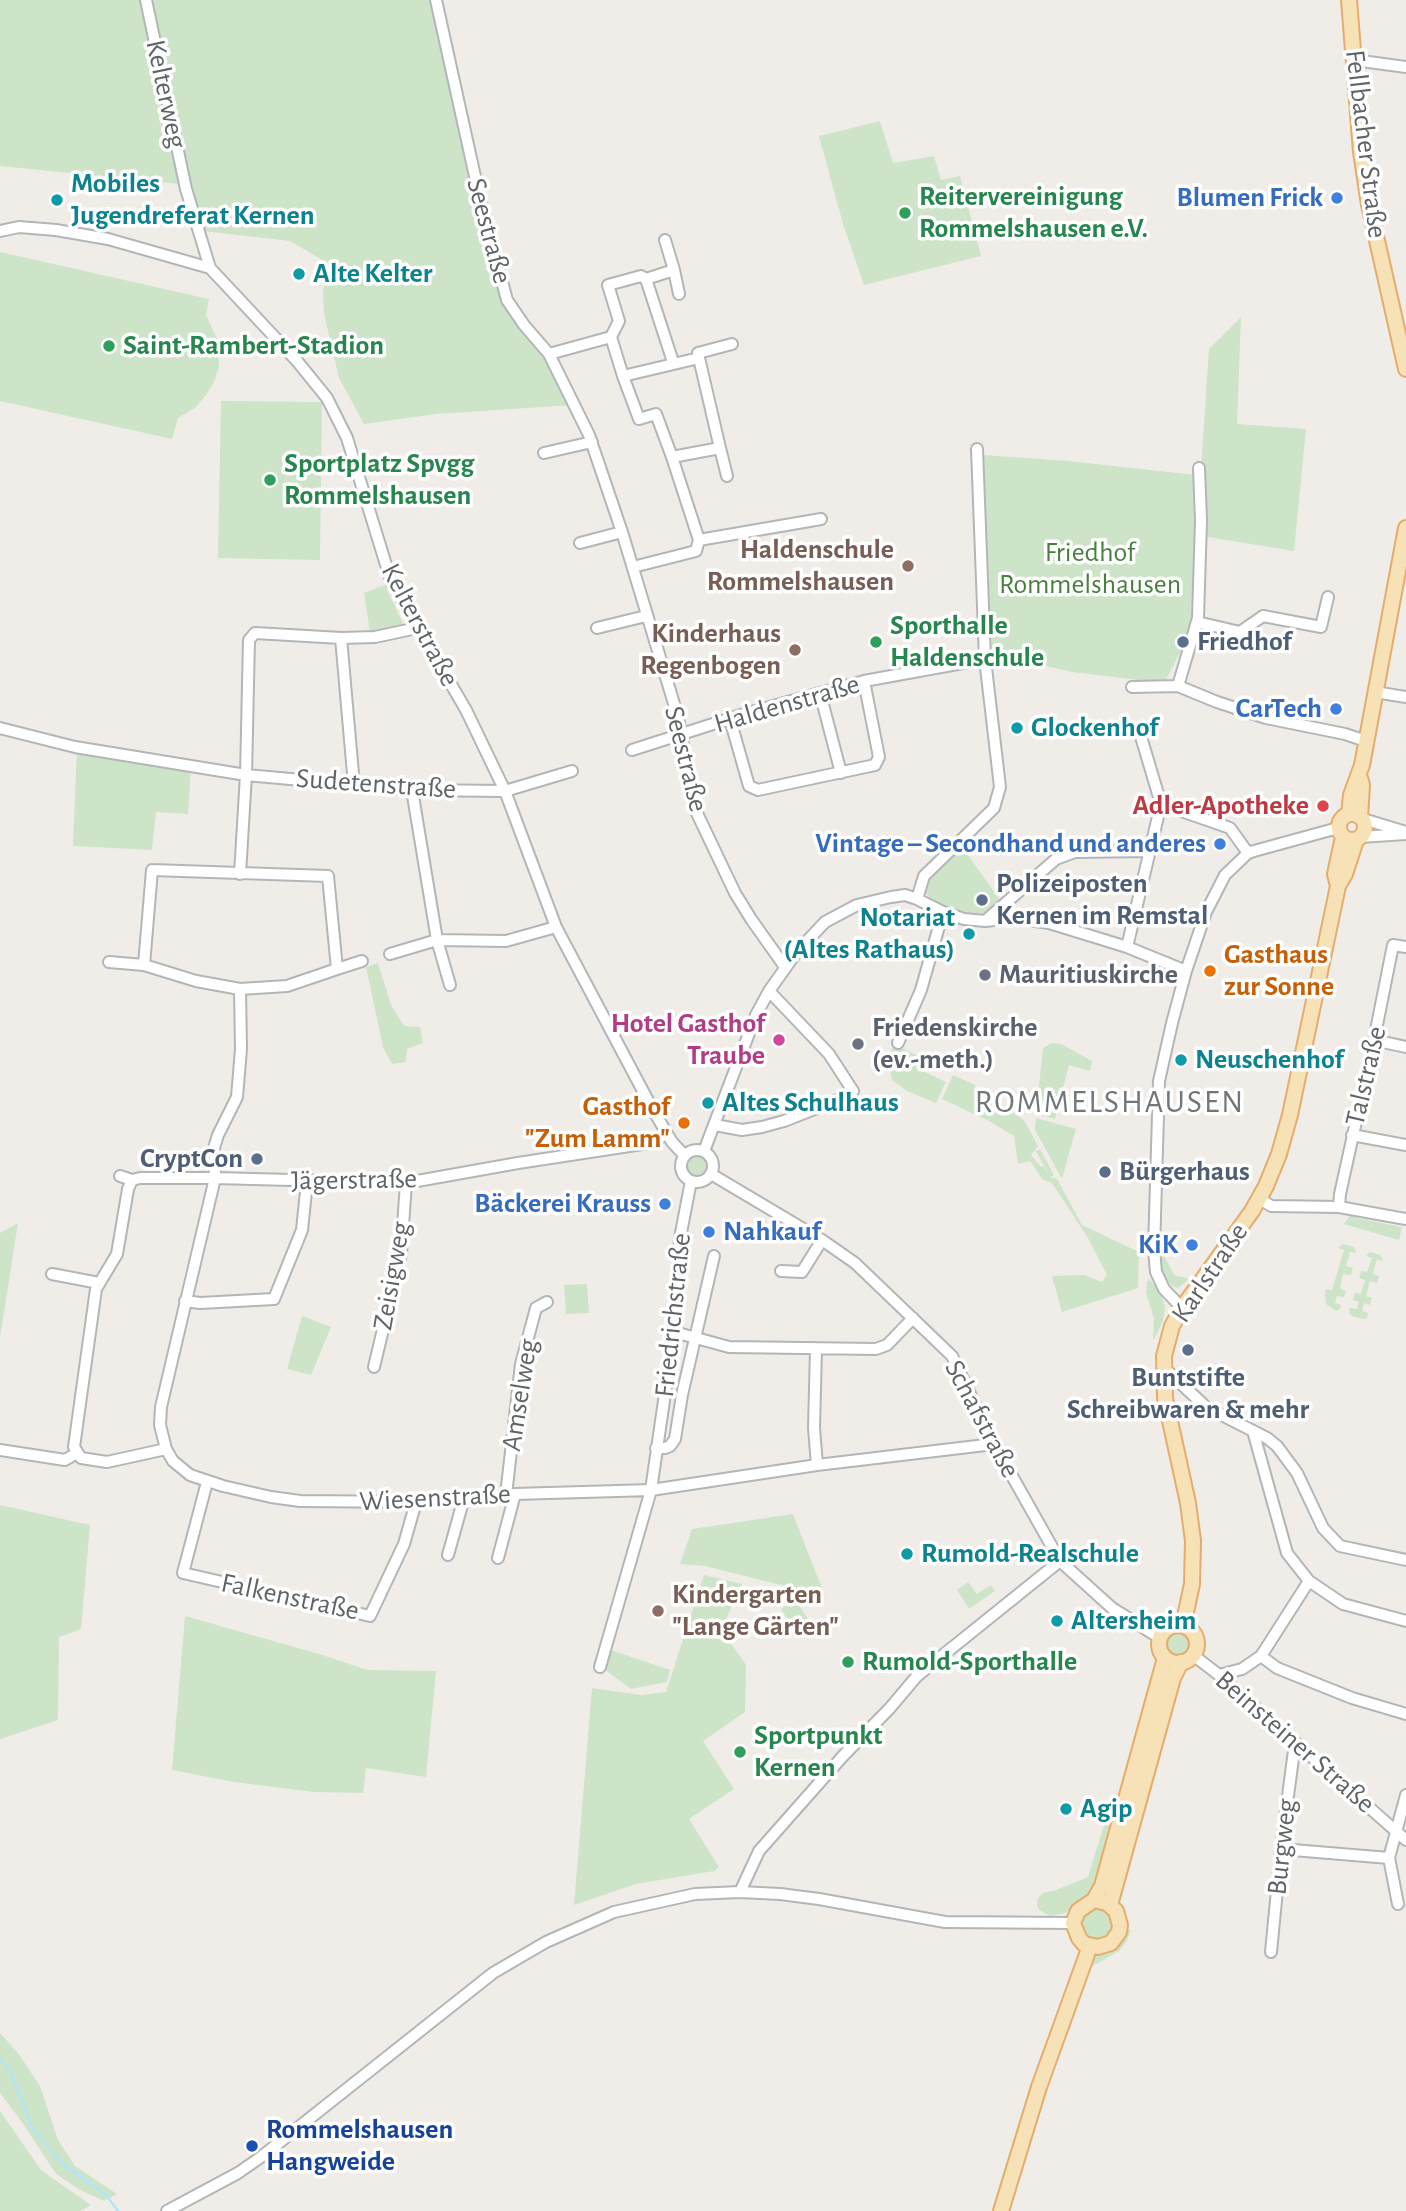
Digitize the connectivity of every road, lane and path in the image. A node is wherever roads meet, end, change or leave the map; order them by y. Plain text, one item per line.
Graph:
1 (146, 0) edge
2 (436, 0) edge
3 (1349, 0) edge
4 (1354, 60) junction
5 (1406, 67) edge
6 (0, 231) edge
7 (665, 240) dead end
8 (210, 268) junction
9 (674, 270) junction
10 (646, 279) junction
11 (680, 293) dead end
12 (611, 337) junction
13 (732, 344) dead end
14 (549, 354) junction
15 (699, 358) junction
16 (673, 362) junction
17 (1405, 364) edge
18 (623, 376) junction
19 (592, 442) junction
20 (720, 448) junction
21 (977, 449) dead end
22 (544, 453) dead end
23 (672, 457) junction
24 (1199, 468) dead end
25 (727, 476) dead end
26 (821, 519) dead end
27 (1406, 528) edge
28 (622, 531) junction
29 (699, 540) junction
30 (580, 543) dead end
31 (633, 567) junction
32 (1328, 597) dead end
33 (646, 616) junction
34 (1197, 622) junction
35 (417, 628) junction
36 (597, 628) dead end
37 (341, 638) junction
38 (985, 659) junction
39 (864, 681) junction
40 (1178, 686) junction
41 (1132, 687) dead end
42 (1375, 692) junction
43 (820, 693) junction
44 (1406, 696) edge
45 (730, 719) junction
46 (0, 728) edge
47 (1139, 730) dead end
48 (682, 733) junction
49 (1366, 740) junction
50 (632, 750) dead end
51 (572, 771) dead end
52 (841, 773) junction
53 (246, 775) junction
54 (355, 785) junction
55 (412, 790) junction
56 (505, 791) junction
57 (1161, 804) junction
58 (1357, 817) junction
59 (1406, 833) edge
60 (1350, 836) junction
61 (1149, 851) junction
62 (1248, 853) junction
63 (240, 874) junction
64 (917, 899) junction
65 (943, 912) junction
66 (985, 921) junction
67 (556, 928) junction
68 (438, 940) junction
69 (1127, 947) junction
70 (1406, 947) edge
71 (390, 954) dead end
72 (362, 961) dead end
73 (109, 962) dead end
74 (144, 965) junction
75 (785, 967) junction
76 (337, 969) junction
77 (1186, 971) junction
78 (450, 985) dead end
79 (240, 989) junction
80 (769, 991) junction
81 (1374, 1040) junction
82 (898, 1043) dead end
83 (1406, 1047) edge
84 (715, 1125) junction
85 (667, 1134) junction
86 (1352, 1135) junction
87 (1406, 1145) edge
88 (704, 1151) junction
89 (684, 1155) junction
90 (711, 1174) junction
91 (120, 1176) dead end
92 (215, 1178) junction
93 (132, 1180) junction
94 (691, 1181) junction
95 (307, 1182) junction
96 (406, 1183) junction
97 (1259, 1198) junction
98 (1339, 1207) junction
99 (1406, 1219) edge
100 (822, 1240) junction
101 (715, 1256) dead end
102 (781, 1271) dead end
103 (52, 1274) dead end
104 (99, 1283) junction
105 (185, 1301) junction
106 (547, 1301) dead end
107 (1182, 1308) junction
108 (913, 1318) junction
109 (674, 1332) junction
110 (696, 1339) junction
111 (816, 1349) junction
112 (374, 1367) dead end
113 (1163, 1367) junction
114 (1253, 1432) junction
115 (995, 1444) junction
116 (656, 1448) junction
117 (166, 1449) junction
118 (0, 1450) edge
119 (77, 1453) junction
120 (817, 1465) junction
121 (207, 1482) junction
122 (652, 1490) junction
123 (510, 1495) junction
124 (464, 1498) junction
125 (416, 1502) junction
126 (448, 1555) dead end
127 (498, 1558) dead end
128 (1406, 1560) edge
129 (1059, 1561) junction
130 (1309, 1581) junction
131 (1406, 1621) edge
132 (1183, 1626) junction
133 (1160, 1638) junction
134 (1261, 1656) junction
135 (1165, 1658) junction
136 (1187, 1659) junction
137 (600, 1667) dead end
138 (1219, 1675) junction
139 (1406, 1714) edge
140 (1295, 1744) junction
141 (1406, 1795) edge
142 (1395, 1830) junction
143 (1406, 1840) edge
144 (1281, 1849) junction
145 (1390, 1858) junction
146 (740, 1892) junction
147 (1094, 1900) junction
148 (1398, 1904) dead end
149 (1110, 1905) junction
150 (1073, 1923) junction
151 (1090, 1946) junction
152 (1271, 1952) dead end
153 (167, 2211) edge
154 (1001, 2211) edge

1 - 8 street, Kelterweg
2 - 14 street, Seestraße
3 - 4 main road, Fellbacher Straße
4 - 5 street
4 - 17 main road, Fellbacher Straße
6 - 8 street
7 - 9 street
8 - 35 street, Kelterstraße
9 - 10 street
9 - 11 street
10 - 12 street
10 - 16 street
12 - 14 street
12 - 18 street
13 - 15 street
14 - 19 street, Seestraße
15 - 16 street
15 - 20 street
16 - 18 street
18 - 23 street
19 - 22 street
19 - 28 street, Seestraße
20 - 23 street
20 - 25 street
21 - 38 street
23 - 29 street
24 - 34 street
26 - 29 street
27 - 42 main road
28 - 30 street
28 - 31 street, Seestraße
29 - 31 street
31 - 33 street, Seestraße
32 - 34 street
33 - 36 street
33 - 48 street, Seestraße
34 - 40 street
35 - 37 street
35 - 56 street, Kelterstraße
37 - 53 street
37 - 54 street
38 - 39 street, Haldenstraße
38 - 64 street
39 - 43 street, Haldenstraße
39 - 52 street
40 - 41 street
40 - 49 street
42 - 44 street
42 - 49 main road
43 - 45 street, Haldenstraße
43 - 52 street
45 - 48 street, Haldenstraße
45 - 52 street
46 - 53 street, Sudetenstraße
47 - 57 street
48 - 50 street, Haldenstraße
48 - 75 street, Seestraße
49 - 58 main road
51 - 56 street
53 - 54 street, Sudetenstraße
53 - 63 street
54 - 55 street, Sudetenstraße
55 - 56 street, Sudetenstraße
55 - 68 street
56 - 67 street, Kelterstraße
57 - 61 street
57 - 62 street
58 - 59 street
58 - 60 main road, Karlstraße
58 - 60 main road
59 - 60 street
60 - 62 street
60 - 97 main road, Karlstraße
61 - 66 street
61 - 69 street
62 - 77 street
63 - 74 street
63 - 76 street
64 - 65 street
64 - 75 street
65 - 66 street
65 - 82 street
66 - 69 street
67 - 68 street
67 - 85 street, Kelterstraße
68 - 71 street
68 - 78 street
69 - 77 street
70 - 81 street, Talstraße
72 - 76 street
73 - 74 street
74 - 79 street
75 - 80 street
76 - 79 street
77 - 107 street
79 - 92 street
80 - 84 street
80 - 84 street
81 - 83 street
81 - 86 street, Talstraße
84 - 88 street
85 - 89 street, Kelterstraße
85 - 96 street, Jägerstraße
86 - 87 street
86 - 98 street, Talstraße
88 - 89 street
88 - 90 street
89 - 94 street
90 - 94 street
90 - 100 street, Schafstraße
91 - 93 street, Jägerstraße
92 - 93 street, Jägerstraße
92 - 95 street, Jägerstraße
92 - 105 street
93 - 104 street
94 - 109 street, Friedrichstraße
95 - 96 street, Jägerstraße
95 - 105 street
96 - 112 street, Zeisigweg
97 - 98 street
97 - 107 main road, Karlstraße
98 - 99 street
100 - 102 street
100 - 108 street, Schafstraße
101 - 110 street, Friedrichstraße
103 - 104 street
104 - 119 street
105 - 117 street
106 - 123 street, Amselweg
107 - 113 main road, Karlstraße
108 - 111 street
108 - 115 street, Schafstraße
109 - 110 street
109 - 116 street, Friedrichstraße
110 - 111 street
110 - 116 street, Friedrichstraße
111 - 120 street
113 - 114 street
113 - 132 main road, Karlstraße
114 - 128 street
114 - 130 street
115 - 120 street, Wiesenstraße
115 - 129 street, Schafstraße
116 - 122 street, Friedrichstraße
117 - 119 street
117 - 121 street, Wiesenstraße
118 - 119 street
120 - 122 street, Wiesenstraße
121 - 125 street, Wiesenstraße
121 - 125 street, Falkenstraße
122 - 123 street, Wiesenstraße
122 - 137 street, Friedrichstraße
123 - 124 street, Wiesenstraße
123 - 127 street, Amselweg
124 - 125 street, Wiesenstraße
124 - 126 street
129 - 133 street, Schafstraße
129 - 146 street
130 - 131 street
130 - 134 street
132 - 133 main road
132 - 136 main road
133 - 135 main road
134 - 138 street
134 - 139 street
135 - 136 main road
135 - 147 main road
136 - 138 street, Beinsteiner Straße
136 - 149 main road
138 - 140 street, Beinsteiner Straße
140 - 142 street, Beinsteiner Straße
140 - 144 street, Burgweg
141 - 142 street
142 - 143 street, Beinsteiner Straße
142 - 145 street, Beinsteiner Straße
144 - 145 street
144 - 152 street, Burgweg
145 - 148 street, Beinsteiner Straße
146 - 150 street
146 - 153 street
147 - 149 main road
147 - 150 main road
149 - 151 main road
150 - 151 main road
151 - 154 main road

